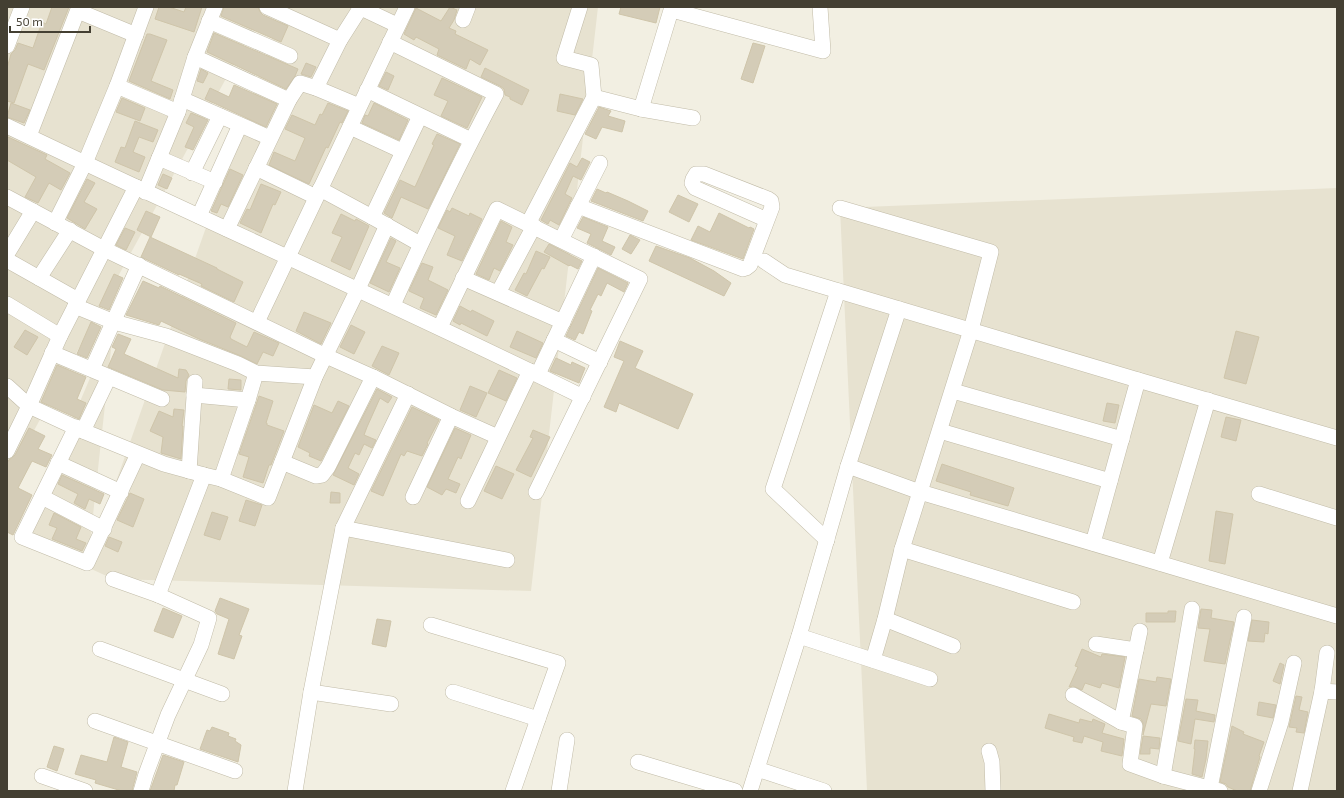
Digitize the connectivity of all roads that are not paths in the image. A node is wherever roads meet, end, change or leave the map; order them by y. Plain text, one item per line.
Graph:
1 (146, 7) edge
2 (215, 7) edge
3 (267, 7) edge
4 (360, 7) edge
5 (407, 7) edge
6 (580, 7) edge
7 (820, 7) edge
8 (21, 8) edge
9 (672, 8) edge
10 (79, 9) edge
11 (209, 21) junction
12 (397, 25) junction
13 (136, 35) junction
14 (340, 40) junction
15 (390, 42) junction
16 (7, 46) edge
17 (290, 56) dead end
18 (195, 57) junction
19 (117, 86) junction
20 (316, 88) junction
21 (367, 90) junction
22 (594, 97) junction
23 (289, 100) junction
24 (180, 105) junction
25 (359, 106) junction
26 (641, 110) junction
27 (220, 116) junction
28 (420, 116) junction
29 (693, 118) dead end
30 (240, 125) junction
31 (7, 126) edge
32 (350, 127) junction
33 (29, 136) junction
34 (270, 138) junction
35 (471, 140) junction
36 (402, 151) junction
37 (159, 158) junction
38 (85, 163) junction
39 (600, 163) dead end
40 (256, 168) junction
41 (192, 172) junction
42 (215, 182) junction
43 (140, 189) junction
44 (318, 193) junction
45 (7, 197) edge
46 (578, 206) junction
47 (840, 208) dead end
48 (33, 211) junction
49 (200, 216) junction
50 (372, 216) junction
51 (767, 220) junction
52 (55, 222) junction
53 (387, 225) junction
54 (531, 225) junction
55 (227, 229) junction
56 (70, 230) junction
57 (561, 240) junction
58 (420, 244) junction
59 (104, 248) junction
60 (7, 254) edge
61 (594, 256) junction
62 (287, 257) junction
63 (7, 260) edge
64 (764, 261) dead end
65 (139, 265) junction
66 (39, 278) junction
67 (463, 278) junction
68 (358, 289) junction
69 (838, 291) junction
70 (498, 293) junction
71 (77, 303) junction
72 (7, 304) edge
73 (392, 305) junction
74 (899, 309) junction
75 (114, 322) junction
76 (257, 322) junction
77 (563, 322) junction
78 (440, 328) junction
79 (971, 330) junction
80 (60, 336) junction
81 (554, 340) junction
82 (52, 352) junction
83 (326, 356) junction
84 (600, 362) junction
85 (92, 369) junction
86 (534, 372) junction
87 (256, 373) junction
88 (109, 376) junction
89 (315, 376) junction
90 (373, 377) junction
91 (1138, 380) junction
92 (7, 386) edge
93 (953, 391) junction
94 (408, 394) junction
95 (583, 396) junction
96 (162, 399) dead end
97 (248, 400) junction
98 (1208, 400) junction
99 (30, 406) junction
100 (451, 416) junction
101 (79, 429) junction
102 (940, 431) junction
103 (498, 437) junction
104 (1337, 438) edge
105 (1122, 439) junction
106 (7, 451) edge
107 (138, 454) junction
108 (282, 462) junction
109 (58, 463) junction
110 (848, 466) junction
111 (190, 471) junction
112 (204, 476) junction
113 (221, 479) junction
114 (1110, 481) junction
115 (121, 492) junction
116 (536, 492) dead end
117 (920, 492) junction
118 (1259, 494) dead end
119 (42, 497) junction
120 (413, 497) dead end
121 (468, 501) dead end
122 (1337, 518) edge
123 (343, 528) junction
124 (104, 529) junction
125 (827, 540) junction
126 (1093, 543) junction
127 (902, 549) junction
128 (507, 560) dead end
129 (1160, 563) junction
130 (113, 579) dead end
131 (158, 595) junction
132 (1073, 602) dead end
133 (1192, 609) dead end
134 (1337, 616) edge
135 (1244, 617) dead end
136 (885, 619) junction
137 (432, 625) dead end
138 (1140, 631) dead end
139 (799, 636) junction
140 (1096, 644) dead end
141 (953, 646) dead end
142 (100, 649) dead end
143 (1136, 650) junction
144 (1327, 653) dead end
145 (873, 660) junction
146 (1294, 663) dead end
147 (930, 679) dead end
148 (184, 681) junction
149 (311, 692) junction
150 (453, 692) dead end
151 (1322, 692) junction
152 (1337, 692) edge
153 (222, 694) dead end
154 (1073, 695) dead end
155 (391, 704) dead end
156 (538, 719) junction
157 (95, 721) dead end
158 (1121, 722) junction
159 (567, 740) dead end
160 (157, 744) junction
161 (989, 751) dead end
162 (638, 762) dead end
163 (757, 769) junction
164 (235, 771) dead end
165 (42, 776) dead end
166 (1163, 776) junction
167 (1215, 790) edge
168 (85, 791) edge
169 (141, 791) edge
170 (295, 791) edge
171 (513, 791) edge
172 (559, 791) edge
173 (735, 791) edge
174 (750, 791) edge
175 (824, 791) edge
176 (992, 791) edge
177 (1259, 791) edge
178 (1300, 791) edge

1 - 13 street
2 - 11 street
3 - 14 street
4 - 12 street
4 - 14 street
5 - 12 street
6 - 22 street
7 - 9 street
8 - 16 street
9 - 26 street
10 - 13 street
10 - 33 street
11 - 17 street
11 - 18 street
12 - 15 street
13 - 19 street
14 - 20 street
15 - 21 street
15 - 35 street
18 - 23 street
18 - 24 street
19 - 24 street
19 - 38 street
20 - 23 street
20 - 25 street
21 - 25 street
21 - 28 street
22 - 26 street
22 - 54 street
23 - 34 street
24 - 27 street
24 - 37 street
25 - 32 street
26 - 29 street
27 - 30 street
27 - 41 street
28 - 35 street
28 - 36 street
30 - 34 street
30 - 42 street
31 - 33 street
32 - 36 street
32 - 44 street
33 - 38 street
34 - 40 street
35 - 58 street
36 - 50 street
37 - 41 street
37 - 43 street
38 - 43 street
38 - 52 street
39 - 46 street
40 - 44 street
40 - 55 street
41 - 42 street
42 - 49 street
43 - 49 street
43 - 59 street
44 - 50 street
44 - 62 street
45 - 48 street
46 - 51 street
46 - 57 street
47 - 79 street
48 - 52 street
48 - 60 street
49 - 55 street
50 - 53 street
51 - 51 street
52 - 56 street
53 - 58 street
53 - 68 street
54 - 57 street
54 - 67 street
54 - 70 street
55 - 62 street
56 - 59 street
56 - 66 street
57 - 61 street
58 - 73 street
59 - 65 street
59 - 71 street
61 - 77 street
61 - 84 street
62 - 68 street
62 - 76 street
63 - 66 street
64 - 69 street
65 - 75 street
65 - 76 street
66 - 71 street
67 - 70 street
67 - 78 street
68 - 73 street
68 - 83 street
69 - 74 street
69 - 125 street
70 - 77 street
71 - 75 street
71 - 80 street
72 - 80 street
73 - 78 street
74 - 79 street
74 - 110 street
75 - 85 street
75 - 87 street
76 - 83 street
77 - 81 street
78 - 86 street
79 - 91 street
79 - 93 street
80 - 82 street
81 - 84 street
81 - 86 street
82 - 85 street
82 - 99 street
83 - 89 street
83 - 90 street
84 - 95 street
85 - 88 street
86 - 95 street
86 - 103 street
87 - 89 street
87 - 97 street
88 - 96 street
88 - 101 street
89 - 108 street
90 - 94 street
90 - 108 street
91 - 98 street
91 - 105 street
92 - 99 street
93 - 102 street
93 - 105 street
94 - 100 street
94 - 123 street
95 - 116 street
97 - 111 street
97 - 113 street
98 - 104 street
98 - 129 street
99 - 101 street
99 - 106 street
100 - 103 street
100 - 120 street
101 - 107 street
101 - 109 street
102 - 114 street
102 - 117 street
103 - 121 street
105 - 114 street
107 - 111 street
107 - 115 street
108 - 113 street
109 - 115 street
109 - 119 street
110 - 117 street
110 - 125 street
111 - 112 street
112 - 113 street
112 - 131 street
114 - 126 street
115 - 124 street
117 - 126 street
117 - 127 street
118 - 122 street
119 - 124 street
119 - 124 street
123 - 128 street
123 - 149 street
125 - 139 street
126 - 129 street
127 - 132 street
127 - 136 street
129 - 134 street
130 - 131 street
131 - 148 street
133 - 166 street
135 - 167 street
136 - 141 street
136 - 145 street
137 - 156 street
138 - 143 street
139 - 145 street
139 - 163 street
140 - 143 street
142 - 148 street
143 - 158 street
144 - 151 street
145 - 147 street
146 - 177 street
148 - 153 street
148 - 160 street
149 - 155 street
149 - 170 street
150 - 156 street
151 - 152 street
151 - 178 street
154 - 158 street
156 - 171 street
157 - 160 street
158 - 166 street
159 - 172 street
160 - 164 street
160 - 169 street
161 - 176 street
162 - 173 street
163 - 174 street
163 - 175 street
165 - 168 street
166 - 167 street

